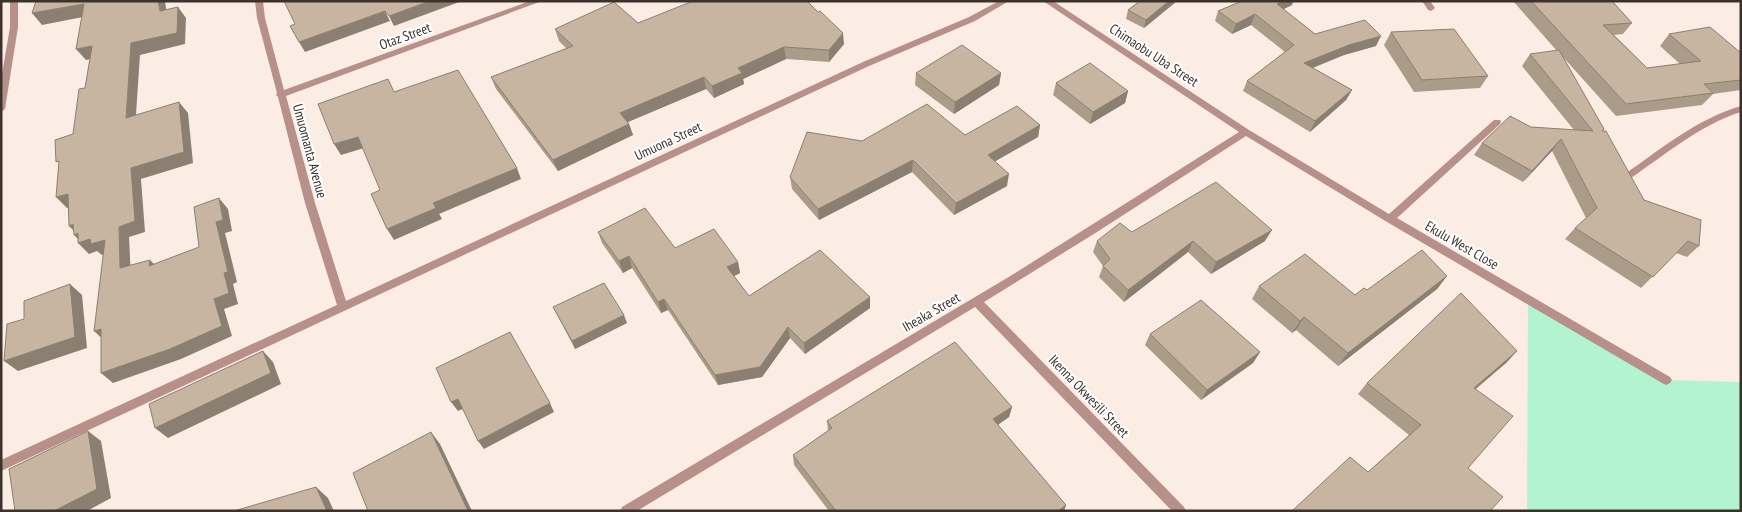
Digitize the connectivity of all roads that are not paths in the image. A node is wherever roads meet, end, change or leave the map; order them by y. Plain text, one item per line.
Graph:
1 (14, 1) edge
2 (258, 1) edge
3 (538, 1) edge
4 (1005, 1) edge
5 (1047, 1) edge
6 (280, 95) junction
7 (1, 107) edge
8 (1741, 109) edge
9 (1497, 122) dead end
10 (1246, 132) junction
11 (1628, 176) edge
12 (1390, 219) junction
13 (977, 302) junction
14 (342, 306) junction
15 (1666, 380) dead end
16 (1, 466) edge
17 (626, 511) edge
18 (1180, 511) edge

1 - 7 street
2 - 6 street, Umuomanta Avenue
3 - 6 street, Otaz Street
4 - 14 street, Umuona Street
5 - 10 street, Chimaobu Uba Street
6 - 14 street, Umuomanta Avenue
8 - 11 street
9 - 12 street
10 - 12 street, Ekulu West Close
10 - 13 street, Iheaka Street
12 - 15 street, Ekulu West Close
13 - 17 street, Iheaka Street
13 - 18 street, Ikenna Okwesili Street
14 - 16 street, Umuona Street

